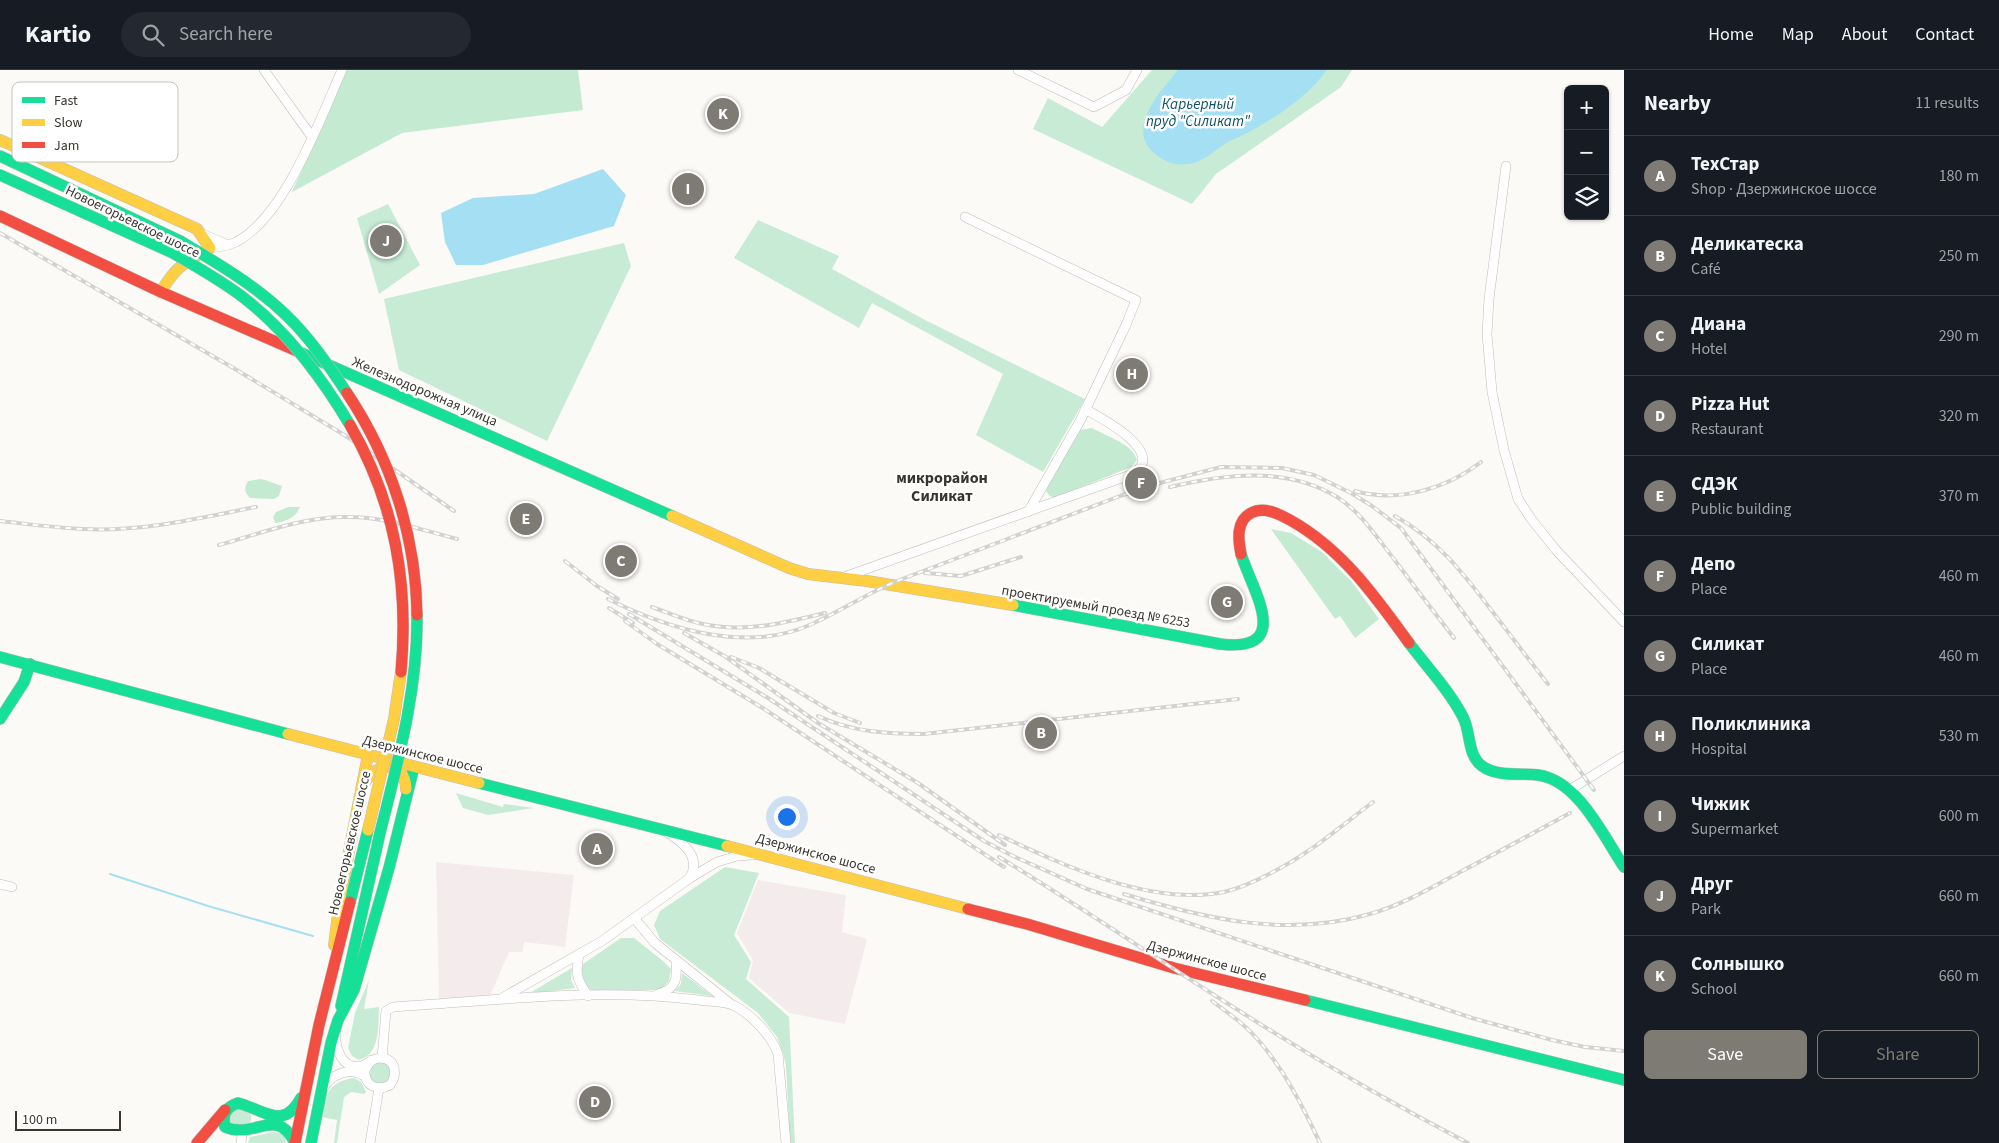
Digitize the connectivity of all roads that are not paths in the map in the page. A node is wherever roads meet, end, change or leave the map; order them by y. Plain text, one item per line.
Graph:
1 (264, 70) edge
2 (342, 70) edge
3 (1018, 70) edge
4 (1137, 70) edge
5 (312, 137) junction
6 (0, 140) edge
7 (12, 145) edge
8 (0, 156) edge
9 (12, 162) edge
10 (13, 162) edge
11 (50, 162) edge
12 (1506, 166) dead end
13 (0, 174) edge
14 (0, 216) edge
15 (965, 217) dead end
16 (200, 233) junction
17 (228, 245) junction
18 (210, 248) junction
19 (161, 292) junction
20 (1085, 409) junction
21 (1028, 512) junction
22 (844, 577) junction
23 (1624, 622) edge
24 (0, 657) edge
25 (30, 664) junction
26 (0, 719) edge
27 (368, 755) junction
28 (1624, 756) edge
29 (414, 767) junction
30 (1571, 789) junction
31 (361, 793) junction
32 (404, 806) junction
33 (664, 830) junction
34 (766, 856) junction
35 (1624, 868) edge
36 (690, 878) junction
37 (0, 884) edge
38 (12, 888) dead end
39 (634, 918) junction
40 (578, 955) junction
41 (676, 960) junction
42 (656, 995) junction
43 (588, 996) junction
44 (500, 1000) junction
45 (732, 1005) junction
46 (320, 1022) junction
47 (337, 1023) junction
48 (382, 1058) junction
49 (371, 1060) junction
50 (366, 1080) junction
51 (1624, 1080) edge
52 (306, 1087) junction
53 (379, 1088) junction
54 (319, 1098) junction
55 (250, 1107) junction
56 (227, 1108) junction
57 (229, 1132) junction
58 (243, 1137) edge
59 (200, 1140) edge
60 (295, 1143) edge
61 (311, 1143) edge
62 (370, 1143) edge
63 (786, 1143) edge

1 - 5 street
2 - 5 street
3 - 4 street
5 - 17 street
6 - 7 main road
8 - 9 main road, Новоегорьевское шоссе, bridge
10 - 47 main road, Новоегорьевское шоссе, bridge
11 - 16 main road
12 - 23 street
13 - 46 main road, Новоегорьевское шоссе, bridge
14 - 19 main road, Железнодорожная улица
15 - 20 street
16 - 17 street
16 - 18 main road
17 - 18 street
18 - 19 main road
19 - 22 main road, Железнодорожная улица
20 - 21 street
20 - 21 street
21 - 22 street
22 - 30 main road, проектируемый проезд № 6253
24 - 25 main road, Дзержинское шоссе
25 - 26 main road
25 - 27 main road, Дзержинское шоссе
27 - 29 main road, Дзержинское шоссе
27 - 31 main road
28 - 30 street
29 - 32 main road
29 - 33 main road, Дзержинское шоссе
30 - 35 main road, проектируемый проезд № 6253
31 - 32 main road
31 - 46 main road
32 - 47 main road
33 - 34 main road, Дзержинское шоссе
33 - 36 street
34 - 36 street
34 - 51 main road, Дзержинское шоссе
36 - 39 street
37 - 38 street
39 - 40 street
39 - 41 street
40 - 43 street
40 - 44 street
41 - 42 street
41 - 45 street
42 - 43 street
42 - 45 street
43 - 44 street
44 - 48 street
45 - 63 street
46 - 52 main road, Новоегорьевское шоссе
47 - 49 street
47 - 54 main road, Новоегорьевское шоссе
48 - 49 street
48 - 53 street
49 - 50 street
50 - 53 street
50 - 54 street
52 - 55 main road
52 - 60 main road, Новоегорьевское шоссе
53 - 62 street
54 - 61 main road, Новоегорьевское шоссе
55 - 56 main road
55 - 58 main road
56 - 57 main road
56 - 59 main road
57 - 58 main road
57 - 59 main road
58 - 60 main road

